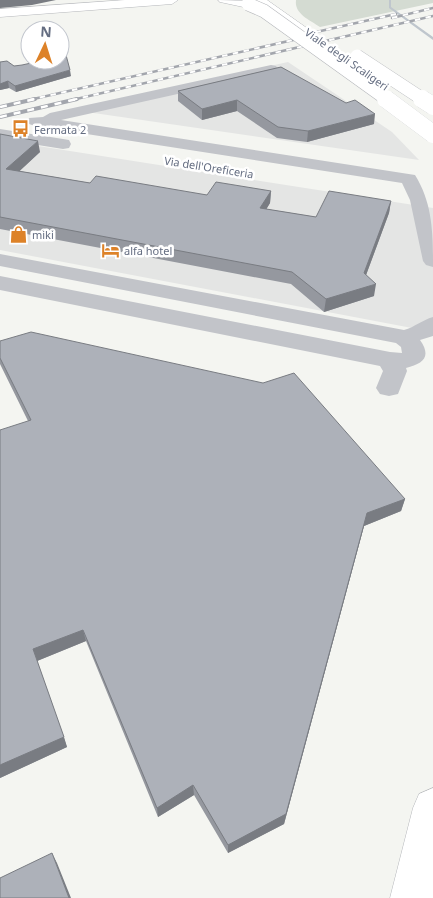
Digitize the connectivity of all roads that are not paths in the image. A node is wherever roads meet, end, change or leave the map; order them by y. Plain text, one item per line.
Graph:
1 (172, 0) edge
2 (224, 0) edge
3 (273, 0) edge
4 (254, 2) edge
5 (0, 13) edge
6 (316, 29) dead end
7 (345, 48) dead end
8 (271, 69) edge
9 (433, 106) edge
10 (72, 113) junction
11 (35, 121) junction
12 (433, 122) edge
13 (0, 130) edge
14 (0, 134) edge
15 (433, 134) edge
16 (78, 146) dead end
17 (409, 179) junction
18 (399, 197) dead end
19 (418, 200) junction
20 (0, 260) edge
21 (433, 261) edge
22 (0, 283) edge
23 (139, 286) junction
24 (125, 307) junction
25 (433, 324) edge
26 (404, 337) junction
27 (390, 360) junction
28 (389, 388) dead end
29 (433, 808) edge
30 (412, 898) edge

1 - 5 highway
2 - 4 highway
3 - 6 highway, Viale degli Scaligeri
4 - 12 highway, Viale degli Scaligeri
4 - 15 highway, bridge
7 - 9 highway, Viale degli Scaligeri, bridge
8 - 10 street
10 - 11 street, Via dell'Oreficeria
10 - 17 street, Via dell'Oreficeria
11 - 13 street, Via dell'Oreficeria
11 - 17 street, Via dell'Oreficeria
14 - 16 street
17 - 19 street, Via dell'Oreficeria
18 - 19 street
19 - 21 street, Via dell'Oreficeria
20 - 23 street
22 - 24 street
23 - 24 street
23 - 26 street
24 - 27 street
25 - 26 street
26 - 27 street
27 - 28 street
29 - 30 highway

